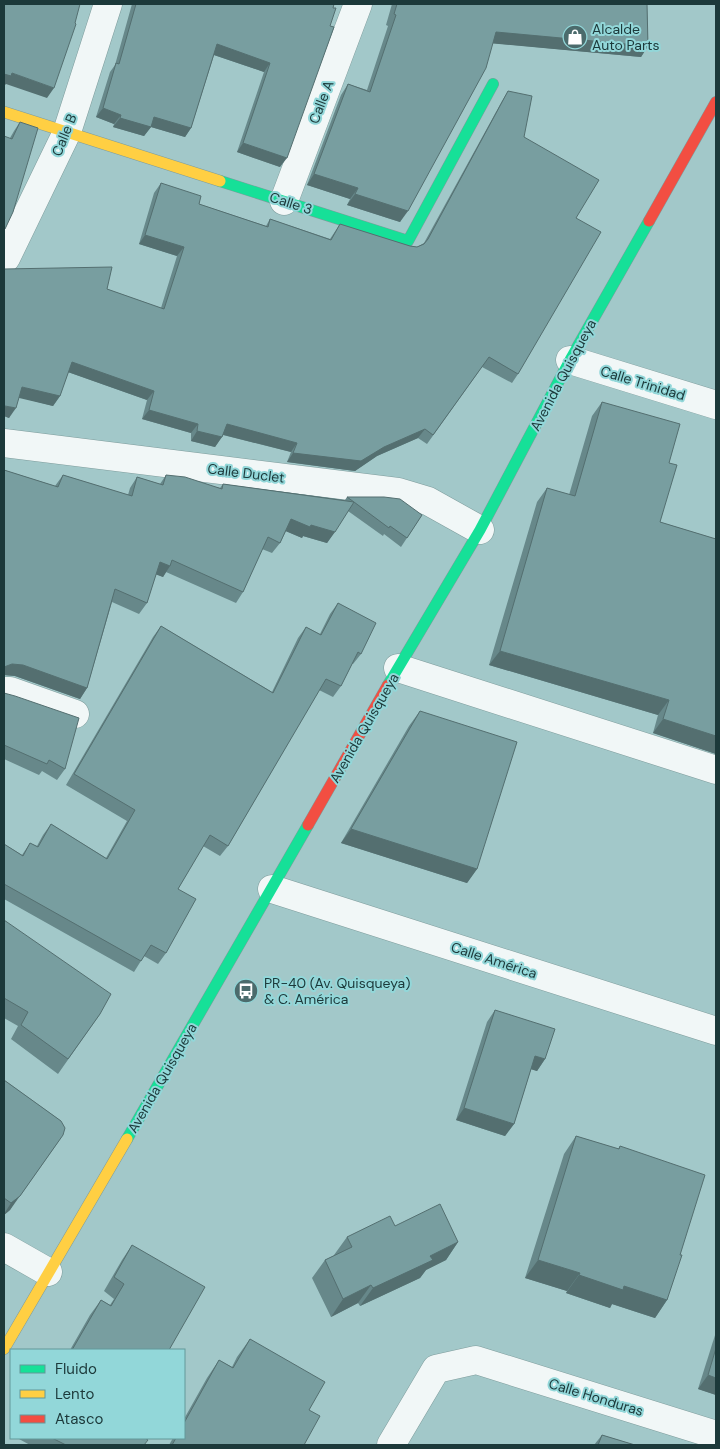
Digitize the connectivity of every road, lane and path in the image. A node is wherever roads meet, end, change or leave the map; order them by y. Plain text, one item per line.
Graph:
1 (108, 4) edge
2 (358, 4) edge
3 (493, 84) dead end
4 (716, 102) edge
5 (4, 112) edge
6 (67, 132) junction
7 (284, 201) junction
8 (4, 258) edge
9 (570, 360) junction
10 (716, 405) edge
11 (4, 443) edge
12 (480, 530) junction
13 (398, 668) junction
14 (4, 691) edge
15 (75, 714) edge
16 (716, 770) edge
17 (272, 889) junction
18 (716, 1031) edge
19 (4, 1247) edge
20 (48, 1272) junction
21 (4, 1349) edge
22 (709, 1437) edge
23 (390, 1445) edge

1 - 6 street, Calle B
2 - 7 street, Calle A
3 - 7 street, Calle 3
4 - 9 street, Avenida Quisqueya
5 - 6 street, Calle 3
6 - 7 street, Calle 3
6 - 8 street, Calle B
9 - 10 street, Calle Trinidad
9 - 12 street, Avenida Quisqueya
11 - 12 street, Calle Duclet
12 - 13 street, Avenida Quisqueya
13 - 16 street
13 - 17 street, Avenida Quisqueya
14 - 15 street
17 - 18 street, Calle América
17 - 20 street, Avenida Quisqueya
19 - 20 street
20 - 21 street, Avenida Quisqueya
22 - 23 street, Calle Honduras

